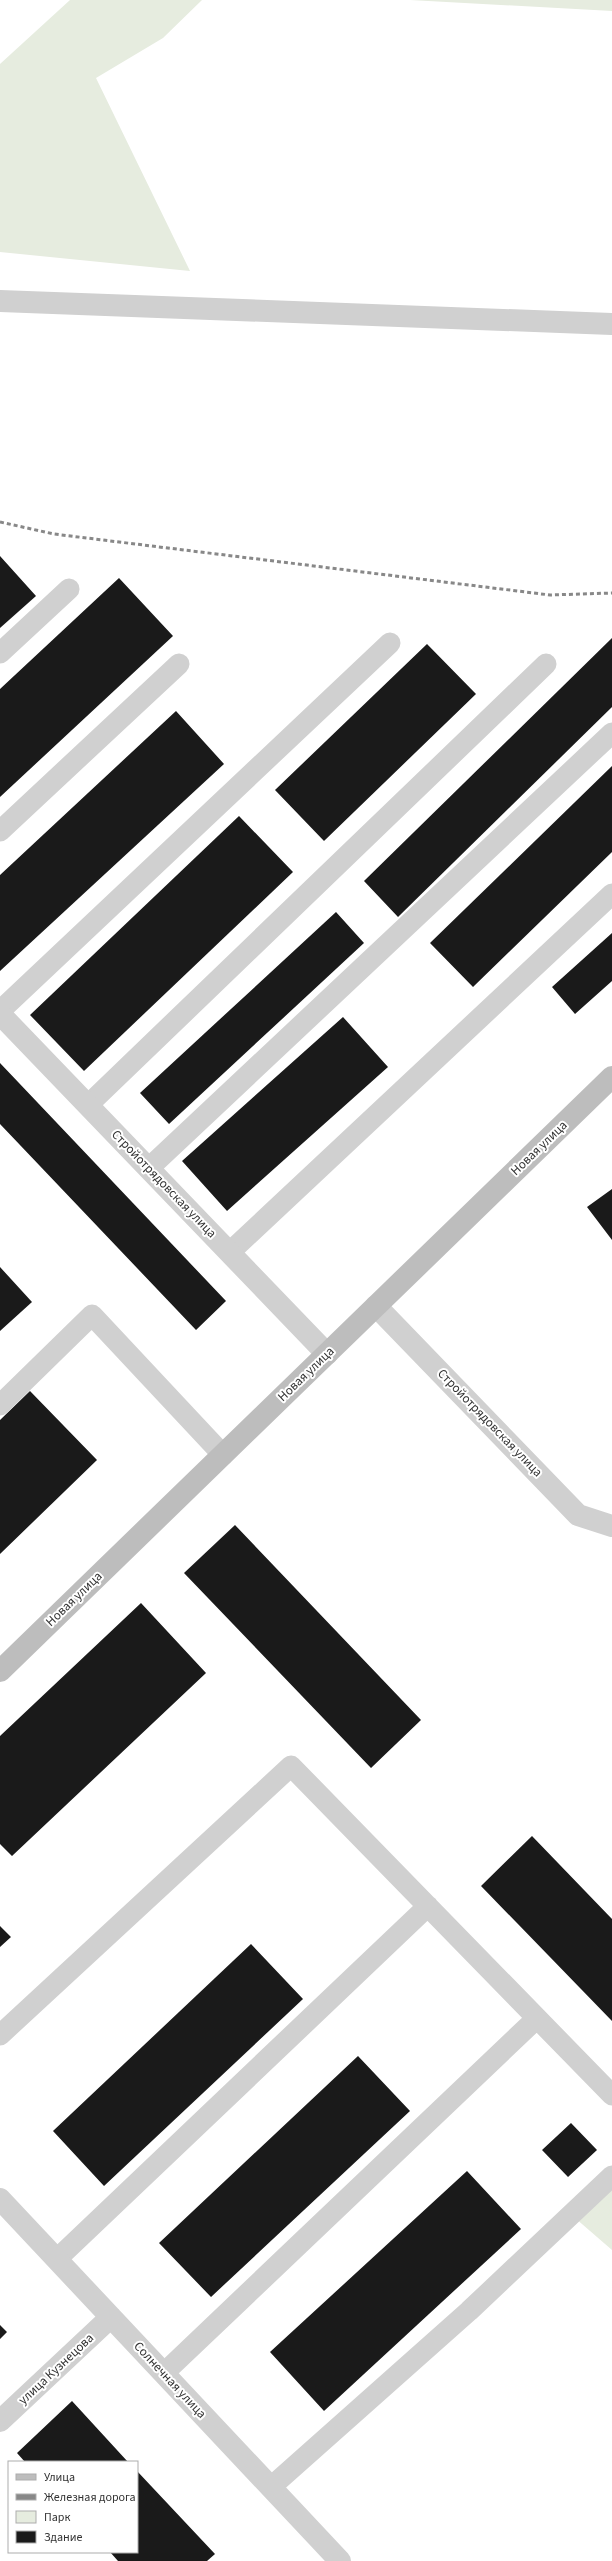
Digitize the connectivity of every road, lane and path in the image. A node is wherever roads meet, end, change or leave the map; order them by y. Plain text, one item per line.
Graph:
1 (0, 301) edge
2 (612, 324) edge
3 (69, 589) dead end
4 (390, 643) dead end
5 (0, 653) edge
6 (179, 664) dead end
7 (546, 664) dead end
8 (612, 733) edge
9 (0, 831) edge
10 (612, 894) edge
11 (0, 1012) edge
12 (612, 1077) edge
13 (88, 1104) junction
14 (149, 1168) junction
15 (230, 1252) junction
16 (376, 1306) junction
17 (327, 1354) junction
18 (0, 1405) edge
19 (223, 1455) junction
20 (612, 1526) edge
21 (0, 1671) edge
22 (428, 1906) junction
23 (537, 2018) junction
24 (0, 2035) edge
25 (612, 2095) edge
26 (612, 2176) edge
27 (0, 2199) edge
28 (57, 2260) junction
29 (111, 2317) junction
30 (164, 2373) junction
31 (0, 2421) edge
32 (271, 2487) junction
33 (340, 2561) edge

1 - 2 street
3 - 5 lane
4 - 11 lane
6 - 9 lane
7 - 13 lane
8 - 14 lane
10 - 15 lane
11 - 13 street, Стройотрядовская улица
12 - 16 main road, Новая улица
13 - 14 street, Стройотрядовская улица
14 - 15 street, Стройотрядовская улица
15 - 17 street, Стройотрядовская улица
16 - 17 main road, Новая улица
16 - 20 street, Стройотрядовская улица
17 - 19 main road, Новая улица
18 - 19 lane
19 - 21 main road, Новая улица
22 - 23 lane
22 - 24 lane
22 - 28 lane
23 - 25 lane
23 - 30 lane
26 - 32 lane
27 - 28 street, Солнечная улица
28 - 29 street, Солнечная улица
29 - 30 street, Солнечная улица
29 - 31 street, улица Кузнецова
30 - 32 street, Солнечная улица
32 - 33 street, Солнечная улица

